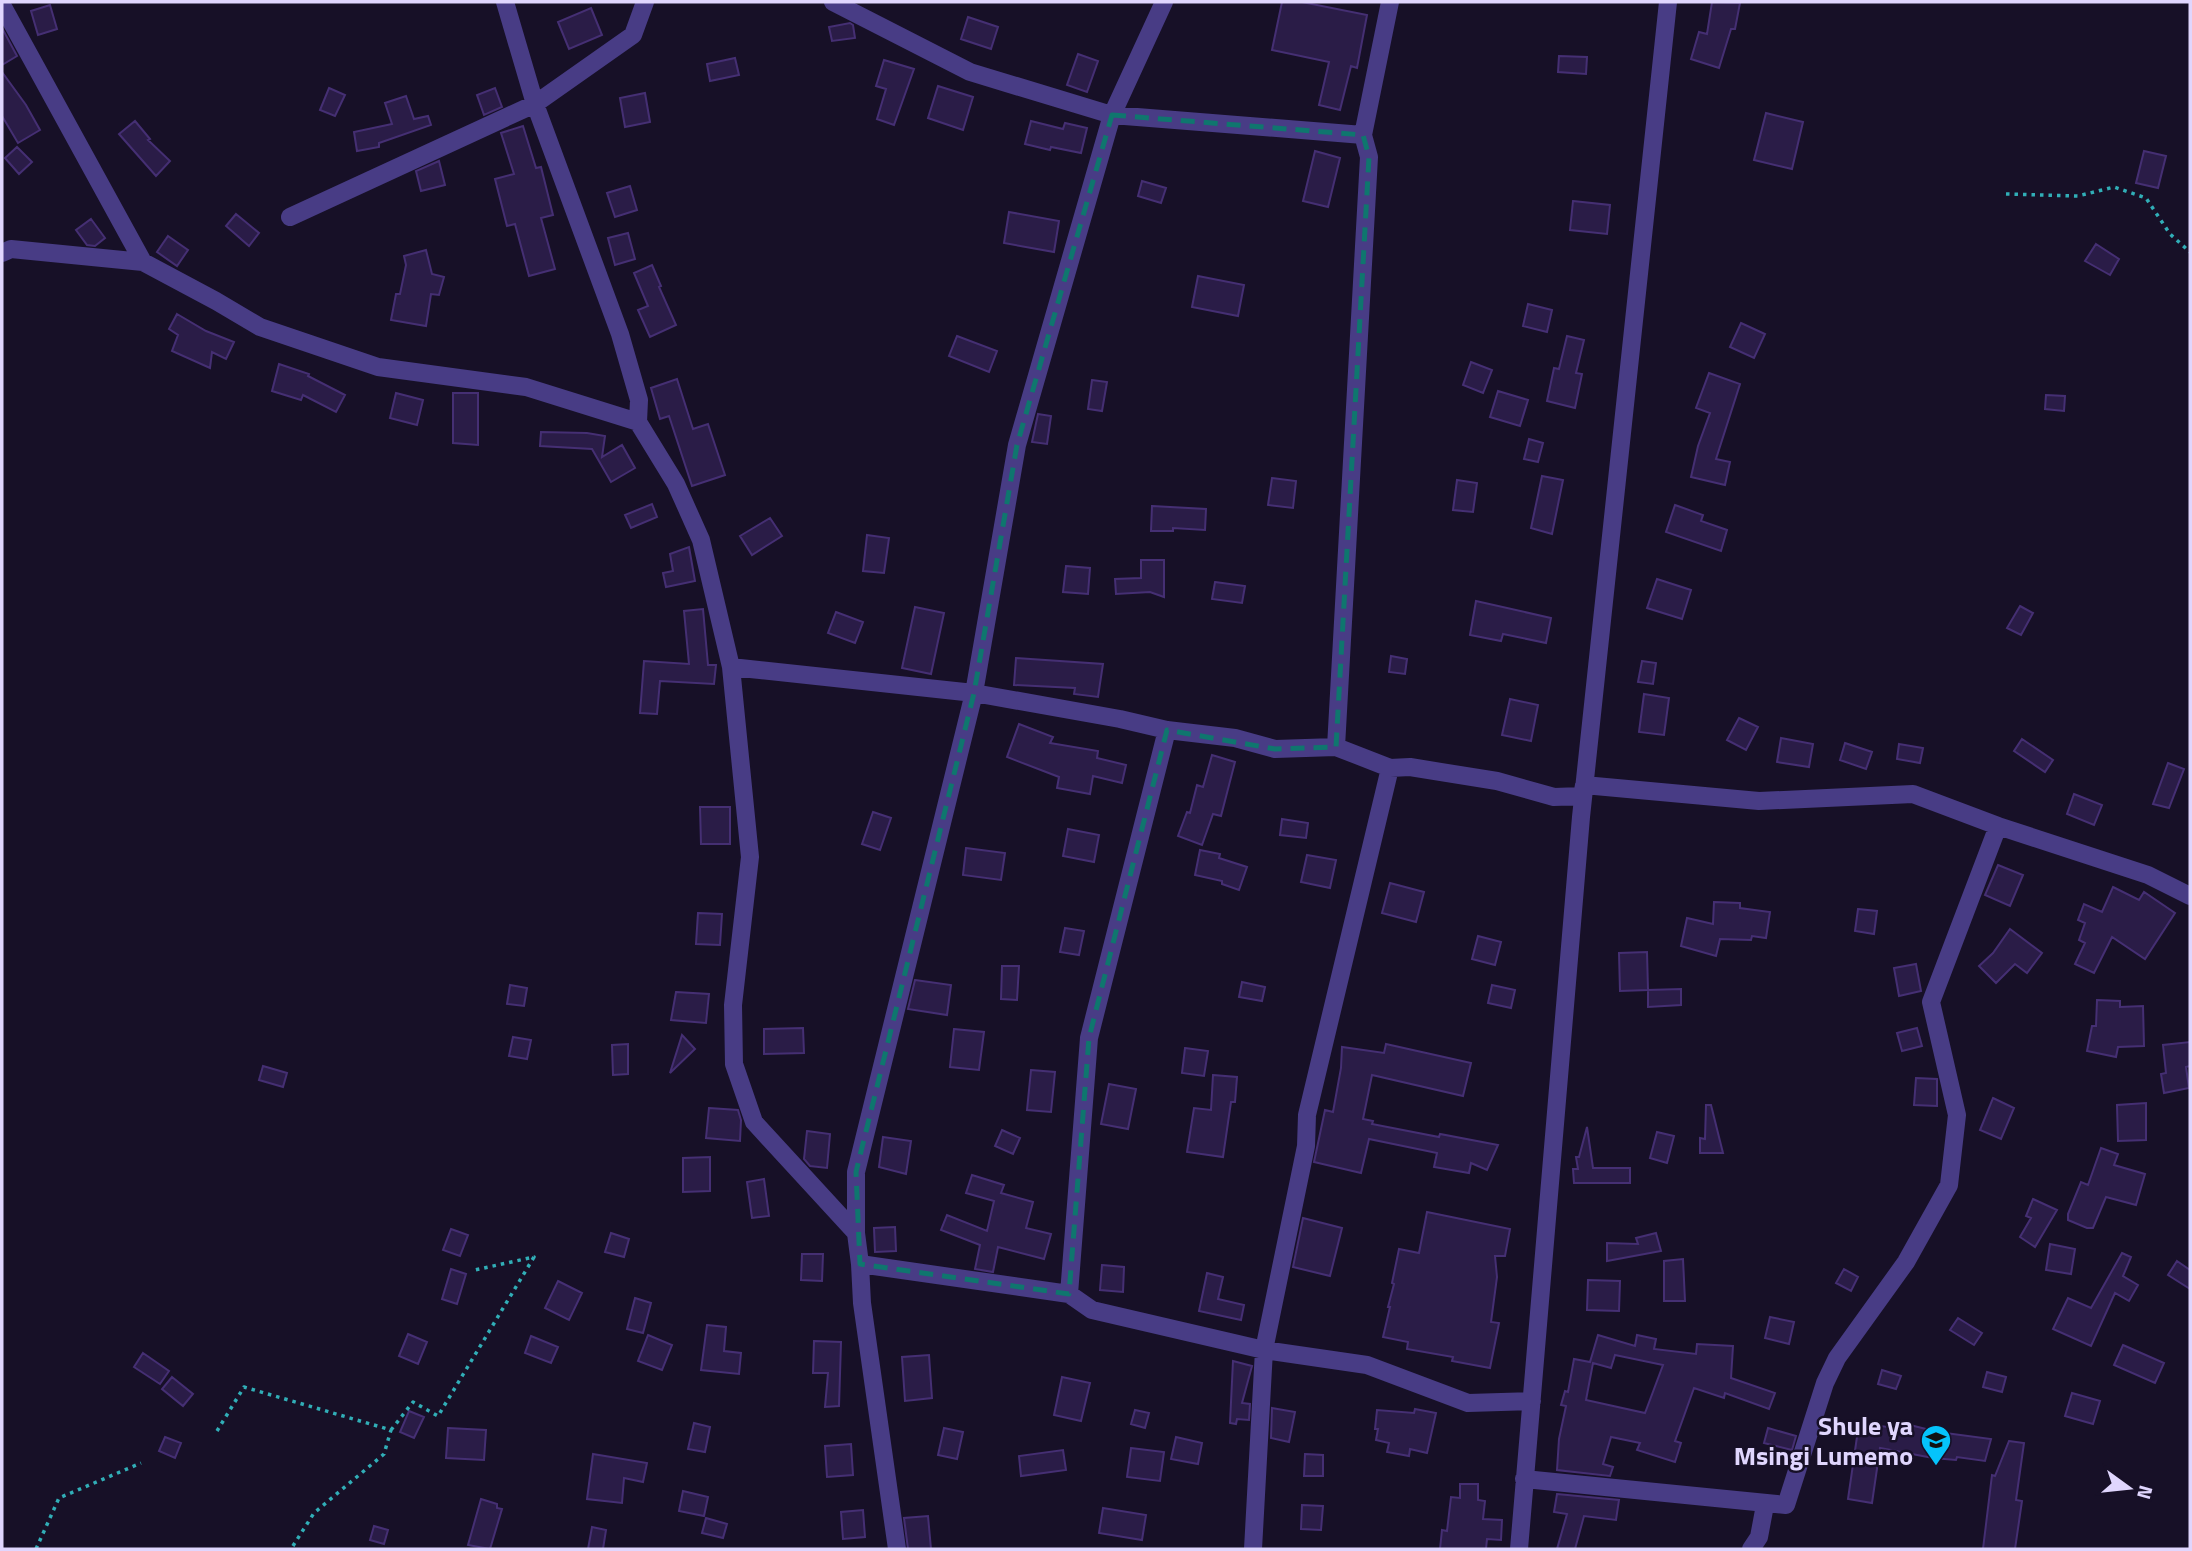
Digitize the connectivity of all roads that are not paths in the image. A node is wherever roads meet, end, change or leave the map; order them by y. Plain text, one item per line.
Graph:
1 (505, 2) edge
2 (645, 2) edge
3 (833, 2) edge
4 (1164, 2) edge
5 (1390, 2) edge
6 (1668, 2) edge
7 (2, 5) edge
8 (535, 104) junction
9 (1112, 115) junction
10 (1363, 135) junction
11 (290, 217) dead end
12 (2, 253) edge
13 (143, 262) junction
14 (638, 422) junction
15 (731, 667) junction
16 (974, 693) junction
17 (1167, 730) junction
18 (1336, 747) junction
19 (1390, 768) junction
20 (1584, 785) junction
21 (1998, 826) junction
22 (2190, 896) edge
23 (856, 1234) junction
24 (860, 1264) junction
25 (1069, 1294) junction
26 (1264, 1350) junction
27 (1532, 1401) junction
28 (1524, 1479) junction
29 (1765, 1505) junction
30 (897, 1549) edge
31 (1253, 1549) edge
32 (1519, 1549) edge
33 (1751, 1549) edge

1 - 8 street
2 - 8 street
3 - 9 street
4 - 9 street
5 - 10 street
6 - 20 street
7 - 13 street
8 - 11 street
8 - 14 street
9 - 10 street
9 - 16 street
10 - 18 street
12 - 13 street
13 - 14 street
14 - 15 street
15 - 16 street
15 - 23 street
16 - 17 street
16 - 23 street
17 - 18 street
17 - 25 street
18 - 19 street
19 - 20 street
19 - 26 street
20 - 21 street
20 - 27 street
21 - 22 street
21 - 29 street
23 - 24 street
24 - 25 street
24 - 30 street
25 - 26 street
26 - 27 street
26 - 31 street
27 - 28 street
28 - 29 street
28 - 32 street
29 - 33 street

